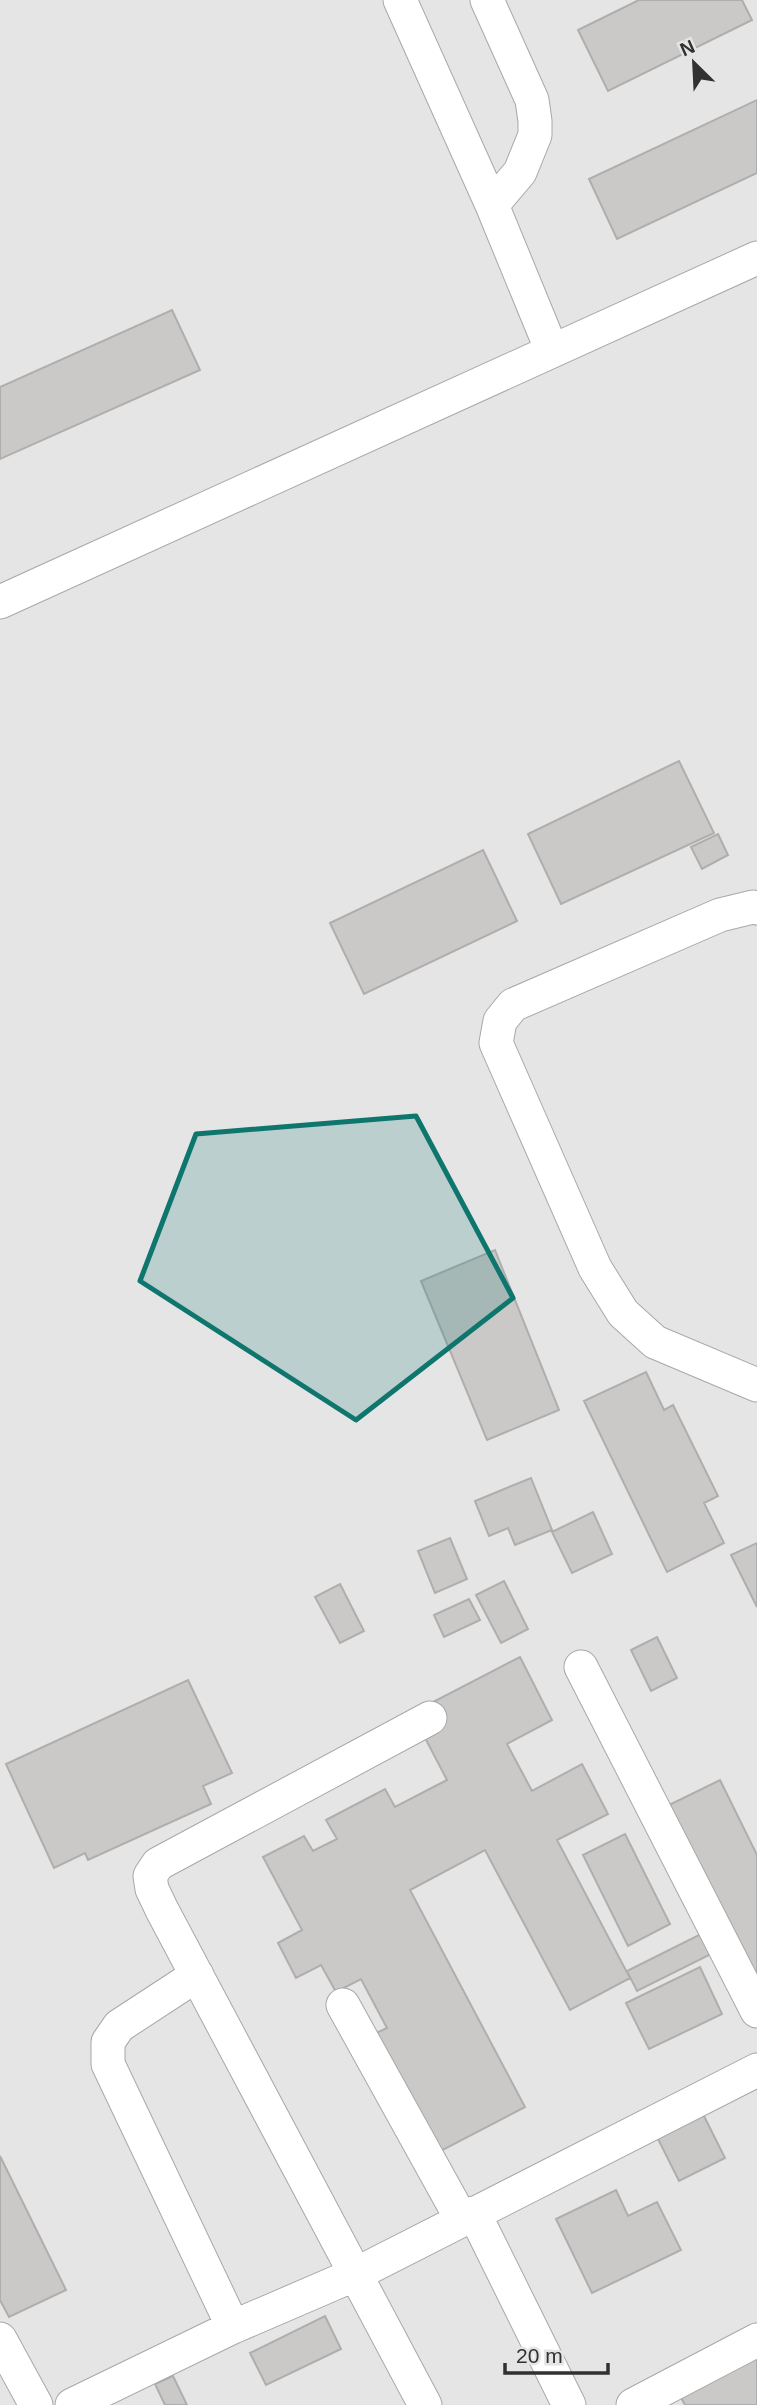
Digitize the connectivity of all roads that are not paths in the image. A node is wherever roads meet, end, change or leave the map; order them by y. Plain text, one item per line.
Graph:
1 (400, 0) edge
2 (487, 0) edge
3 (492, 205) junction
4 (757, 258) edge
5 (552, 351) junction
6 (0, 602) edge
7 (757, 908) edge
8 (757, 1385) edge
9 (582, 1667) dead end
10 (430, 1718) dead end
11 (197, 1975) junction
12 (343, 2006) dead end
13 (757, 2011) edge
14 (757, 2070) edge
15 (468, 2217) junction
16 (356, 2274) junction
17 (233, 2327) junction
18 (0, 2339) edge
19 (757, 2340) edge
20 (36, 2405) edge
21 (72, 2405) edge
22 (425, 2405) edge
23 (569, 2405) edge
24 (633, 2405) edge

1 - 3 street
2 - 3 street
3 - 5 street
4 - 5 street
5 - 6 street
7 - 8 street
9 - 13 street
10 - 11 street
11 - 16 street
11 - 17 street
12 - 15 street
14 - 15 street
15 - 16 street
15 - 23 street
16 - 17 street
16 - 22 street
17 - 21 street
18 - 20 street
19 - 24 street

